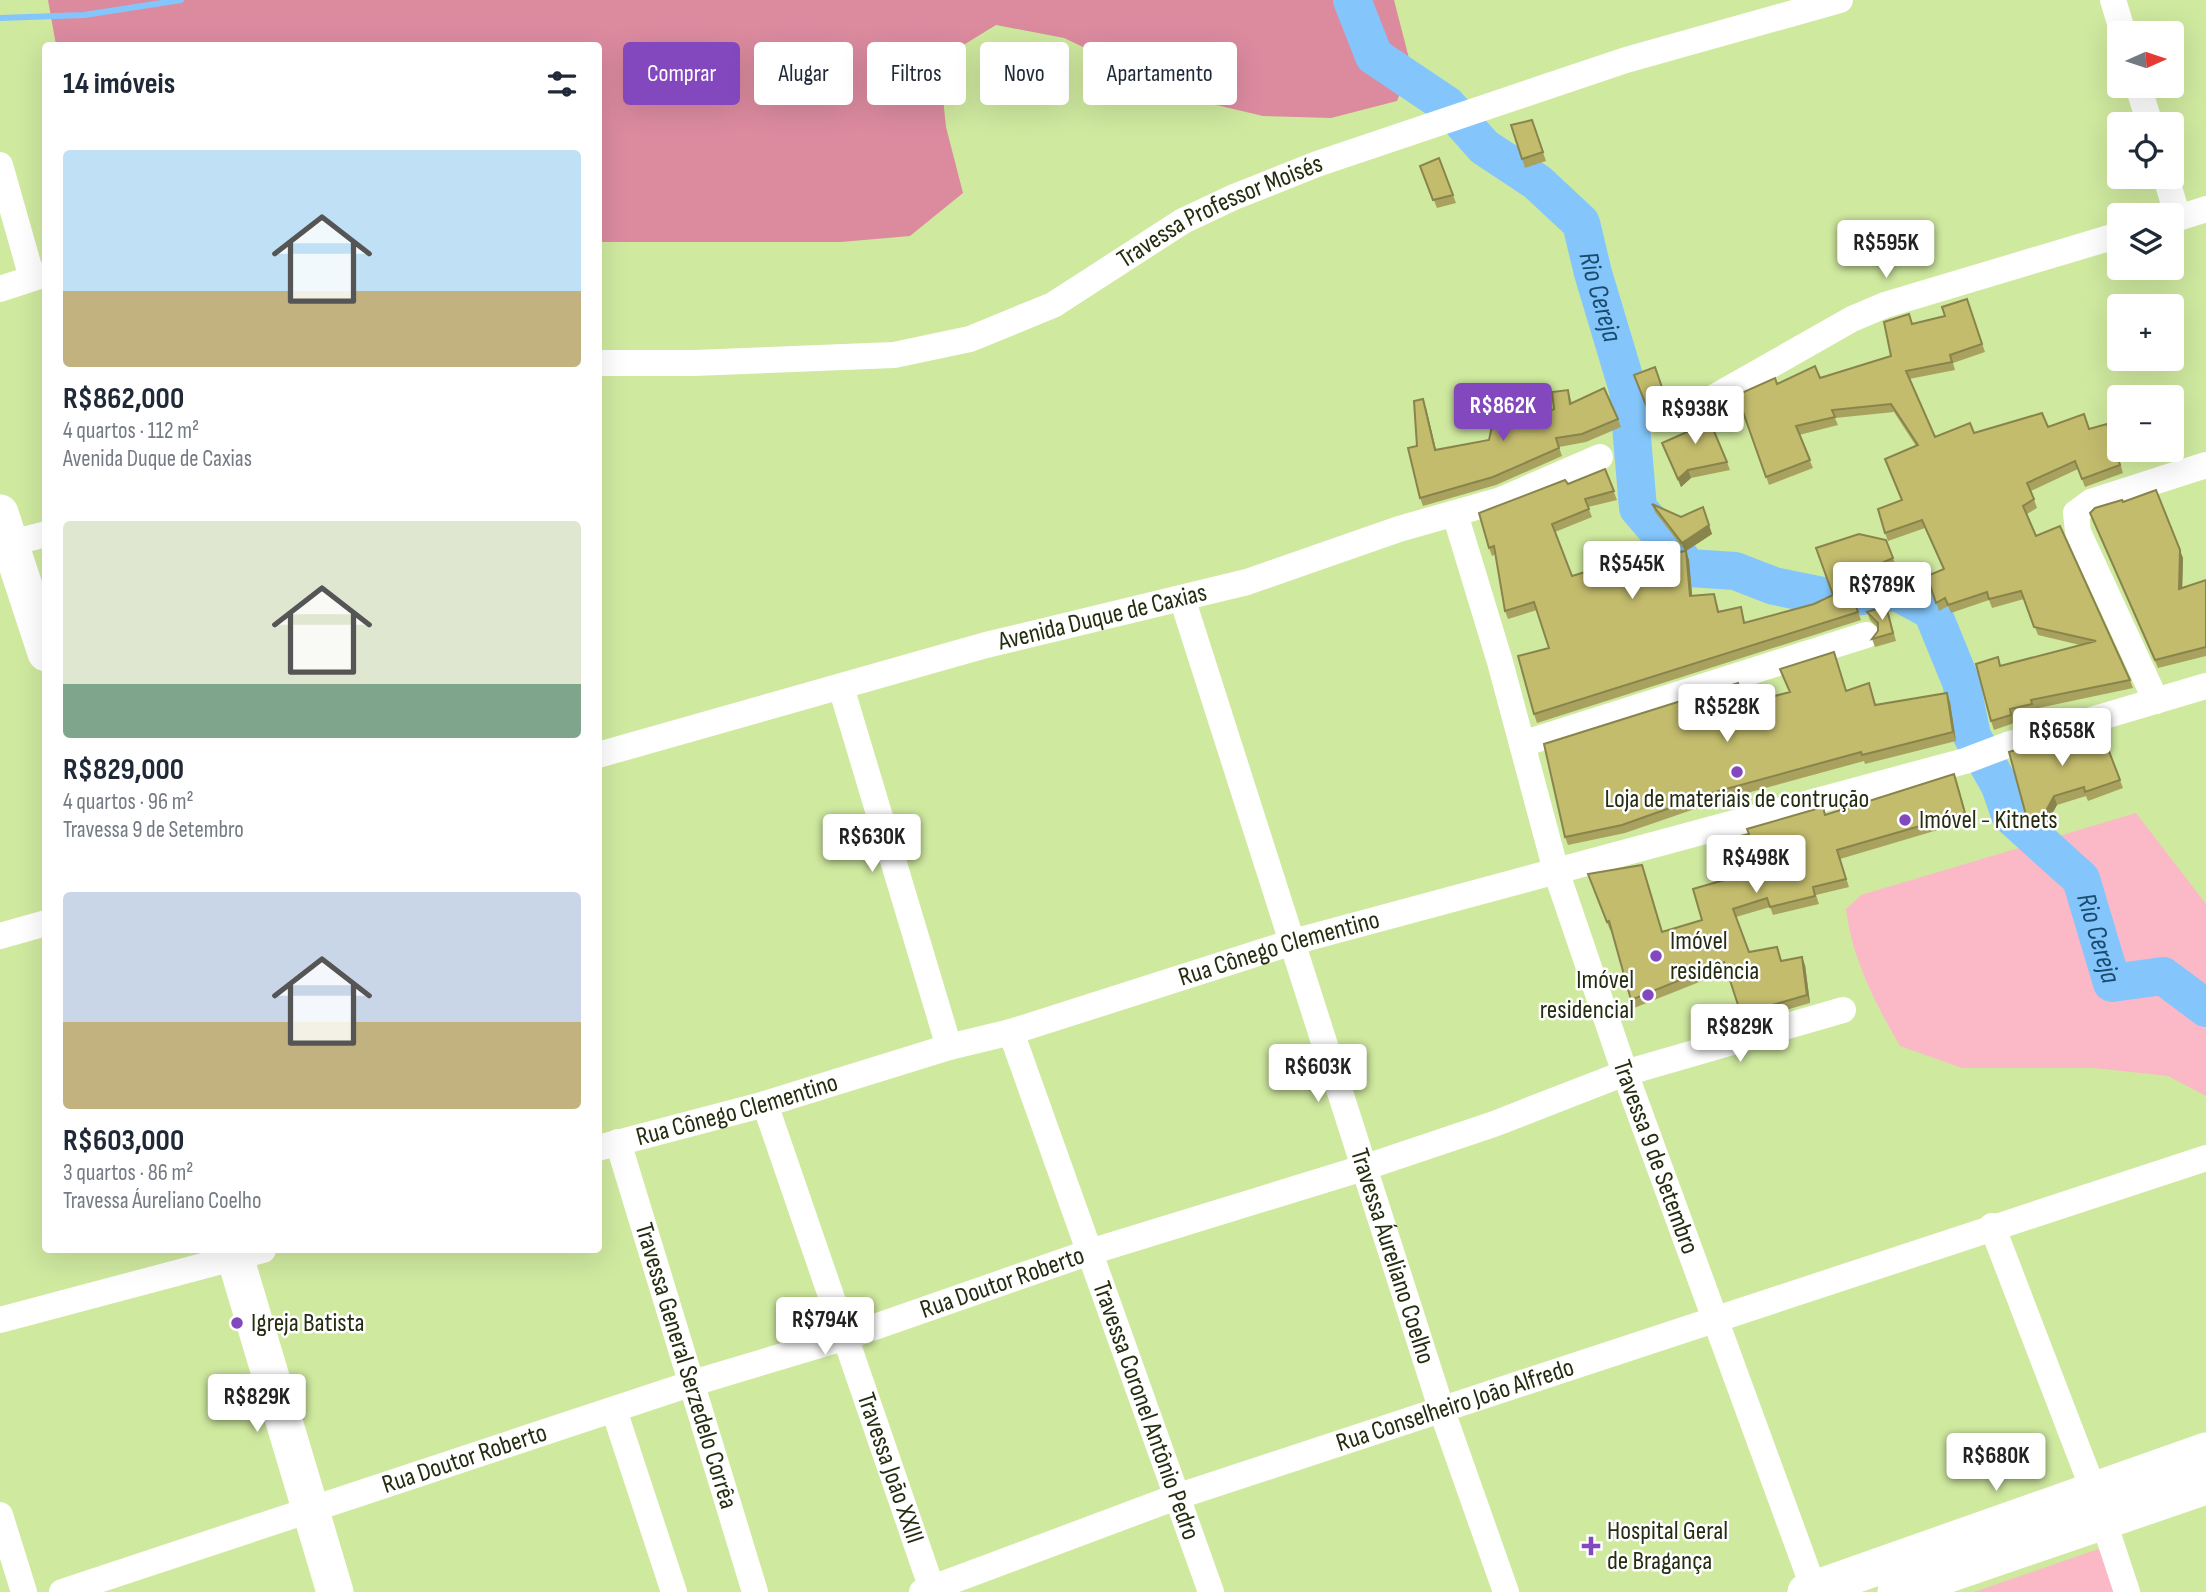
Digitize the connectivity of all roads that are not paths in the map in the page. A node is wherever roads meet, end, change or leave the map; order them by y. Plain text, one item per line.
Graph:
1 (1840, 0) edge
2 (2113, 0) edge
3 (2119, 21) edge
4 (0, 165) edge
5 (2206, 209) edge
6 (2184, 216) edge
7 (2107, 239) edge
8 (39, 276) edge
9 (0, 289) edge
10 (602, 363) edge
11 (1688, 412) dead end
12 (1600, 457) dead end
13 (2206, 465) edge
14 (1455, 514) junction
15 (3, 534) edge
16 (42, 534) edge
17 (1182, 598) junction
18 (1866, 635) dead end
19 (42, 642) edge
20 (2206, 686) edge
21 (841, 687) junction
22 (2156, 701) junction
23 (1522, 744) junction
24 (602, 754) edge
25 (1556, 871) junction
26 (42, 924) edge
27 (0, 936) edge
28 (1293, 942) junction
29 (1843, 1010) dead end
30 (1011, 1032) junction
31 (949, 1047) junction
32 (1625, 1073) junction
33 (765, 1104) junction
34 (608, 1145) edge
35 (2206, 1158) edge
36 (1363, 1168) junction
37 (1992, 1226) junction
38 (1090, 1252) junction
39 (240, 1253) edge
40 (244, 1253) edge
41 (0, 1320) edge
42 (1717, 1321) junction
43 (844, 1338) junction
44 (693, 1383) junction
45 (614, 1410) junction
46 (1441, 1411) junction
47 (2206, 1451) edge
48 (2206, 1486) edge
49 (1176, 1497) junction
50 (2099, 1505) junction
51 (310, 1511) junction
52 (0, 1514) edge
53 (69, 1591) edge
54 (929, 1591) edge
55 (1812, 1591) edge
56 (24, 1592) edge
57 (335, 1592) edge
58 (674, 1592) edge
59 (755, 1592) edge
60 (1211, 1592) edge
61 (1506, 1592) edge
62 (1896, 1592) edge
63 (2127, 1592) edge

1 - 10 street, Travessa Professor Moisés
2 - 3 street
4 - 8 street
5 - 6 street
7 - 11 street
8 - 9 street
12 - 14 street, Avenida Duque de Caxias
13 - 22 street
14 - 17 street, Avenida Duque de Caxias
14 - 23 street, Travessa 9 de Setembro
15 - 16 street
15 - 19 main road
17 - 21 street, Avenida Duque de Caxias
17 - 28 street, Travessa Áureliano Coelho
18 - 23 street
20 - 22 street
21 - 24 street, Avenida Duque de Caxias
21 - 31 street
22 - 25 street, Rua Cônego Clementino
23 - 25 street, Travessa 9 de Setembro
25 - 28 street, Rua Cônego Clementino
25 - 32 street, Travessa 9 de Setembro
26 - 27 street
28 - 30 street, Rua Cônego Clementino
28 - 36 street, Travessa Áureliano Coelho
29 - 32 street, Rua Doutor Roberto
30 - 31 street, Rua Cônego Clementino
30 - 38 street, Travessa Coronel Antônio Pedro
31 - 33 street, Rua Cônego Clementino
32 - 36 street, Rua Doutor Roberto
32 - 42 street, Travessa 9 de Setembro
33 - 34 street, Rua Cônego Clementino
33 - 43 street, Travessa João XXIII
34 - 44 street, Travessa General Serzedelo Corrêa
35 - 37 street, Rua Conselheiro João Alfredo
36 - 38 street, Rua Doutor Roberto
36 - 46 street, Travessa Áureliano Coelho
37 - 42 street, Rua Conselheiro João Alfredo
37 - 50 street
38 - 43 street, Rua Doutor Roberto
38 - 49 street, Travessa Coronel Antônio Pedro
39 - 41 street
40 - 51 main road
42 - 46 street, Rua Conselheiro João Alfredo
42 - 55 street, Travessa 9 de Setembro
43 - 44 street, Rua Doutor Roberto
43 - 54 street, Travessa João XXIII
44 - 45 street, Rua Doutor Roberto
44 - 59 street, Travessa General Serzedelo Corrêa
45 - 51 street, Rua Doutor Roberto
45 - 58 street
46 - 49 street, Rua Conselheiro João Alfredo
46 - 61 street, Travessa Áureliano Coelho
47 - 50 main road
48 - 50 main road
49 - 54 street, Rua Conselheiro João Alfredo
49 - 60 street, Travessa Coronel Antônio Pedro
50 - 55 main road
50 - 62 main road
50 - 63 street
51 - 53 street, Rua Doutor Roberto
51 - 57 main road
52 - 56 street

